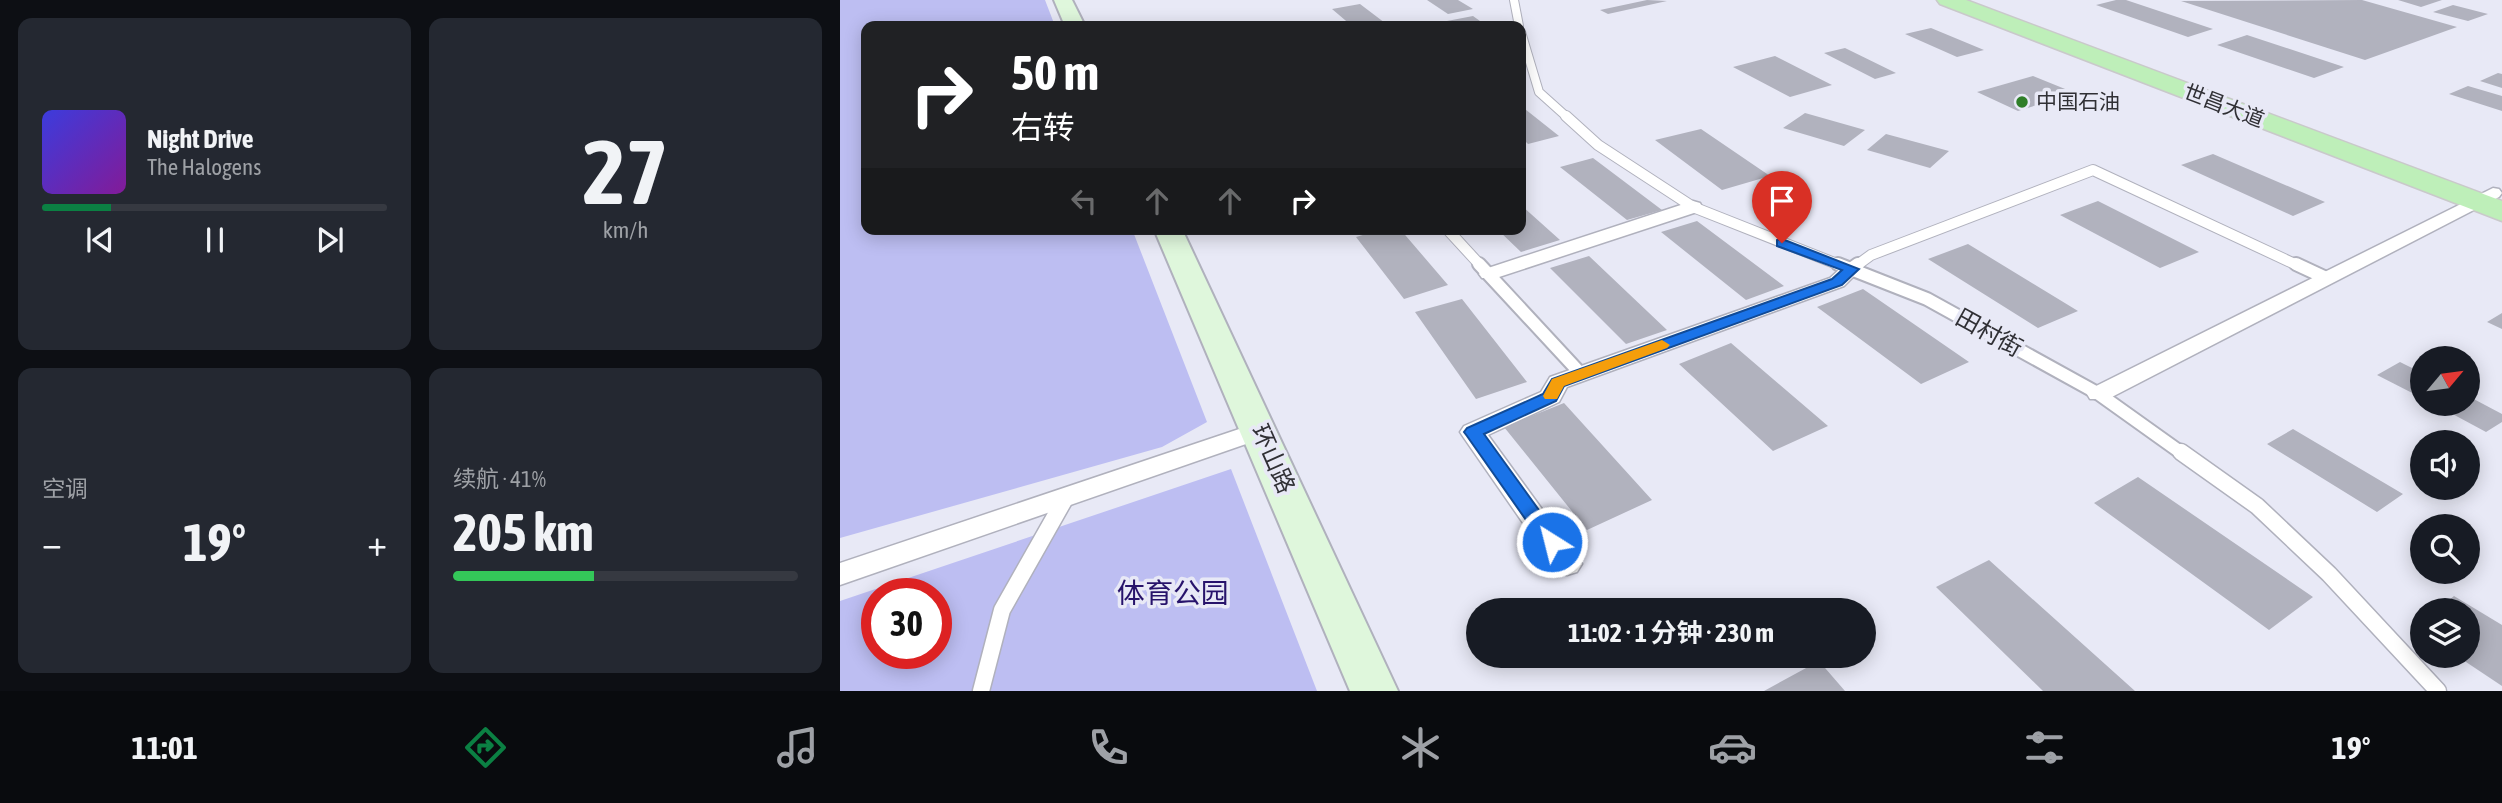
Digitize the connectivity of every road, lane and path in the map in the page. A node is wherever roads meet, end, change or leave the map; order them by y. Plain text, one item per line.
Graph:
1 (1063, 0) edge
2 (1514, 0) edge
3 (1947, 0) edge
4 (1970, 0) edge
5 (1073, 21) edge
6 (1518, 21) edge
7 (1526, 49) edge
8 (2493, 201) edge
9 (1693, 207) junction
10 (1171, 235) edge
11 (1453, 235) edge
12 (1852, 269) junction
13 (1489, 274) junction
14 (2326, 278) junction
15 (1581, 374) junction
16 (2099, 394) junction
17 (1260, 430) junction
18 (1066, 496) junction
19 (1567, 564) dead end
20 (840, 574) edge
21 (981, 691) edge
22 (1374, 691) edge
23 (2438, 691) edge

1 - 5 main road
2 - 6 lane
3 - 8 main road, 世昌大道
4 - 8 main road, 世昌大道
7 - 9 lane, 田村街
8 - 14 street
9 - 12 lane, 田村街
9 - 13 street
10 - 17 main road, 环山路
11 - 13 lane
12 - 14 lane
12 - 15 street
12 - 16 lane, 田村街
13 - 15 lane
14 - 16 street
15 - 19 street
16 - 23 lane, 田村街
17 - 18 street
17 - 22 main road, 环山路
18 - 20 street
18 - 21 lane

